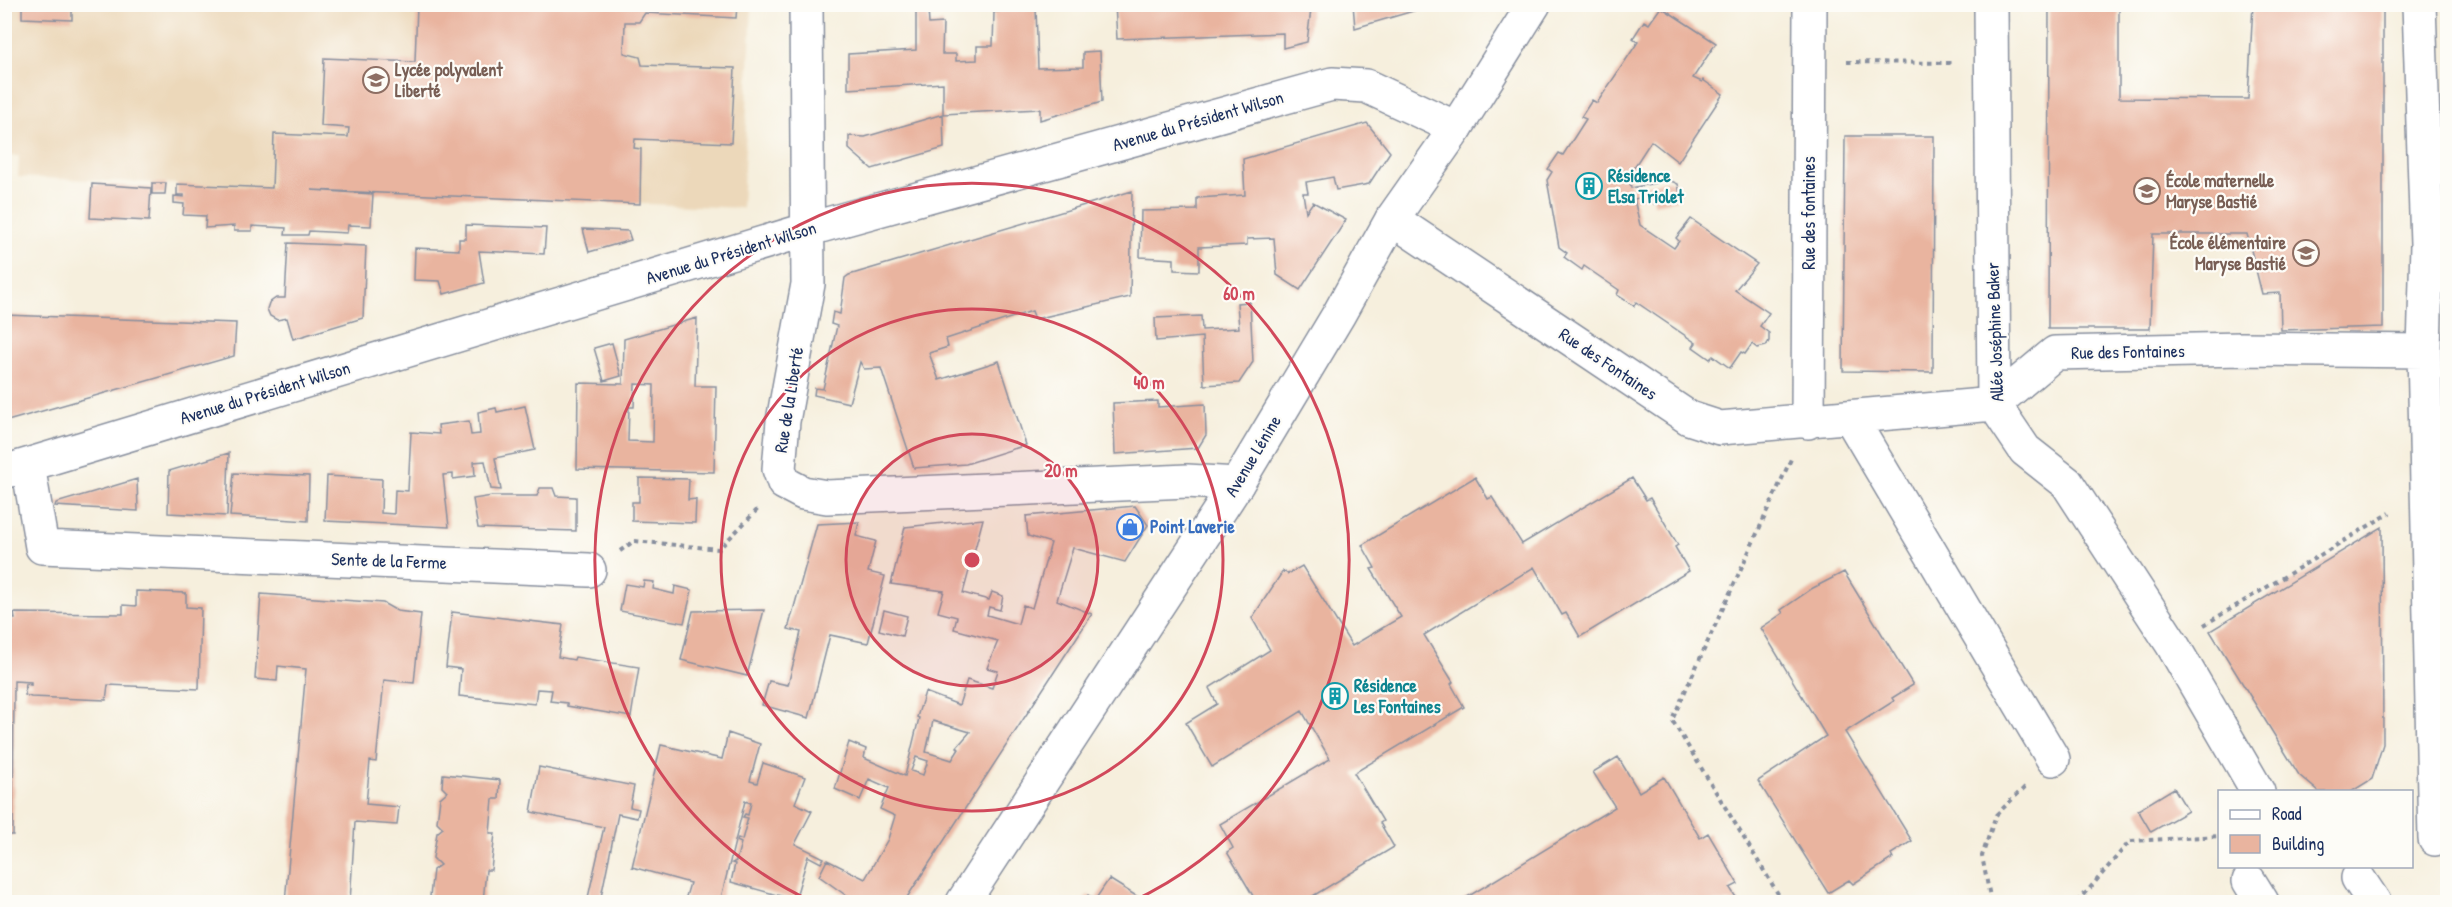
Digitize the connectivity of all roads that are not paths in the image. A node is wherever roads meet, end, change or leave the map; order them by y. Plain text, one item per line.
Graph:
1 (806, 4) edge
2 (1534, 4) edge
3 (1810, 4) edge
4 (1990, 4) edge
5 (2419, 4) edge
6 (1456, 128) junction
7 (1392, 219) junction
8 (806, 230) junction
9 (2437, 245) edge
10 (2424, 351) junction
11 (1994, 404) junction
12 (1850, 417) junction
13 (1808, 422) junction
14 (16, 469) edge
15 (1237, 484) junction
16 (589, 570) road end
17 (2053, 759) road end
18 (2257, 790) edge
19 (2431, 844) edge
20 (963, 903) edge

1 - 8 street, Rue de la Liberté
2 - 6 street, Avenue Lénine
3 - 13 street, Rue des fontaines
4 - 11 street, Allée Joséphine Baker
5 - 9 street
6 - 7 street, Avenue Lénine
6 - 8 street, Avenue du Président Wilson
7 - 13 street, Rue des Fontaines
7 - 15 street, Avenue Lénine
8 - 14 street, Avenue du Président Wilson
8 - 15 street, Rue de la Liberté
9 - 10 street
10 - 11 street, Rue des Fontaines
10 - 19 street
11 - 12 street, Rue des Fontaines
11 - 18 street, Allée Joséphine Baker
12 - 13 street, Rue des Fontaines
12 - 17 street
14 - 16 street, Sente de la Ferme
15 - 20 street, Avenue Lénine

